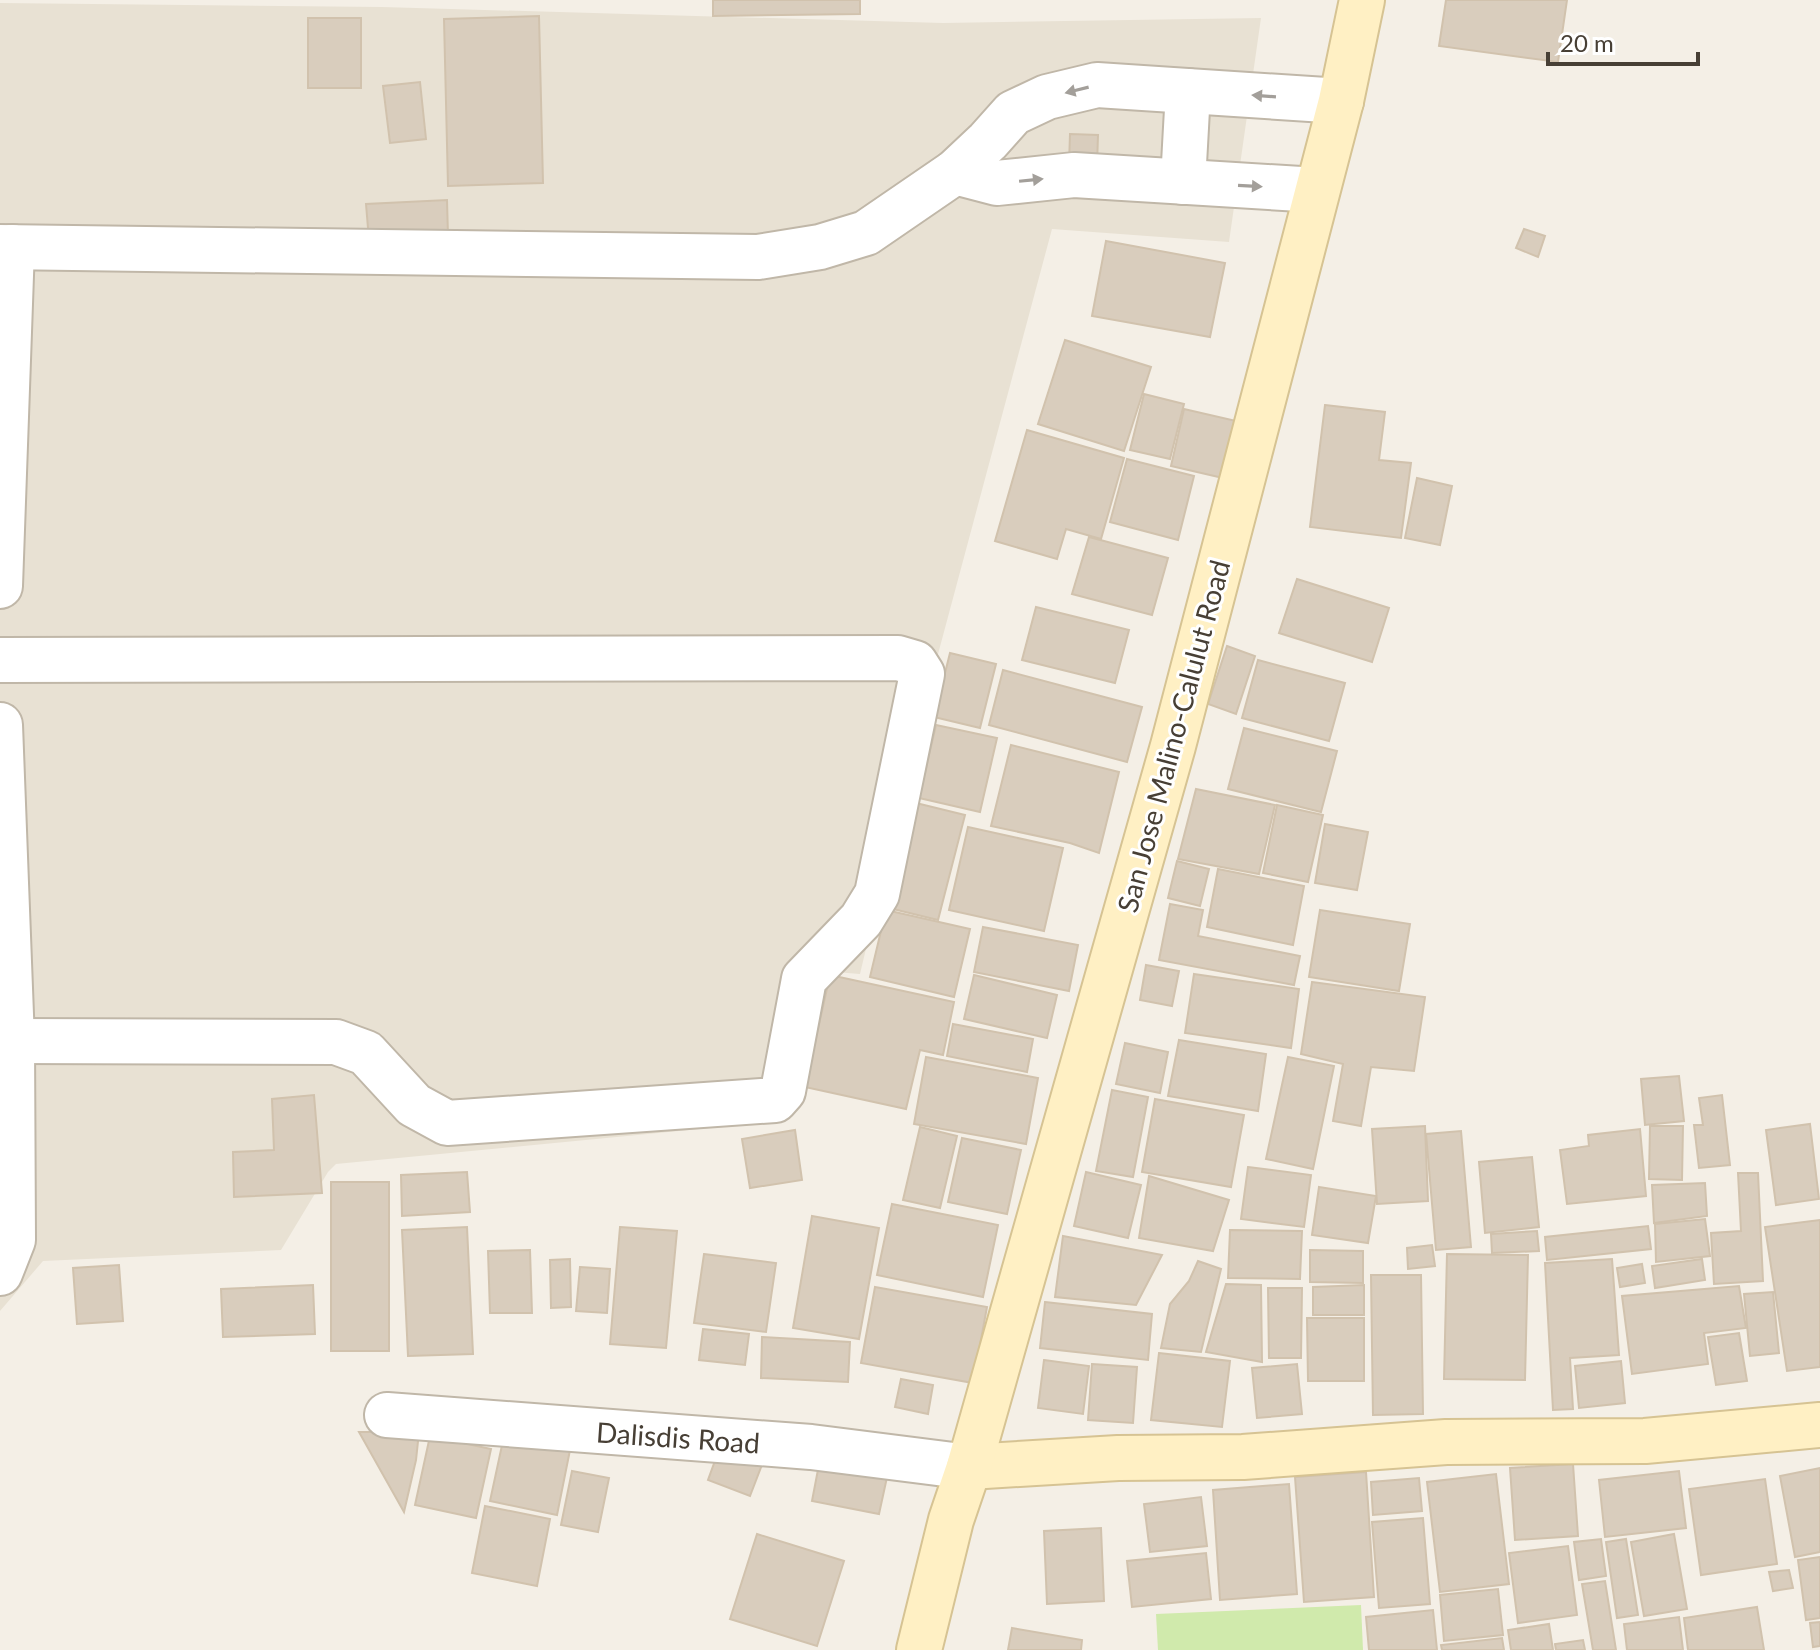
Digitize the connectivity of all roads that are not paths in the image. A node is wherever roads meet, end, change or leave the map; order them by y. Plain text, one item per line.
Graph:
1 (1362, 0) edge
2 (1188, 91) junction
3 (1341, 101) junction
4 (955, 172) junction
5 (1183, 182) junction
6 (1317, 190) junction
7 (6, 247) edge
8 (0, 586) edge
9 (0, 660) edge
10 (0, 725) edge
11 (12, 1041) junction
12 (0, 1273) edge
13 (387, 1415) dead end
14 (1820, 1425) edge
15 (969, 1467) junction
16 (919, 1650) edge

1 - 3 main road, San Jose Malino-Calulut Road
3 -> 2 street
2 -> 4 street
2 - 5 street
3 - 6 main road, San Jose Malino-Calulut Road
4 -> 5 street
4 - 7 street
5 -> 6 street
6 - 15 main road, San Jose Malino-Calulut Road
7 - 8 street
9 - 11 street
10 - 11 street
11 - 12 street
13 - 15 street, Dalisdis Road
14 - 15 main road
15 - 16 main road, San Jose Malino-Calulut Road

